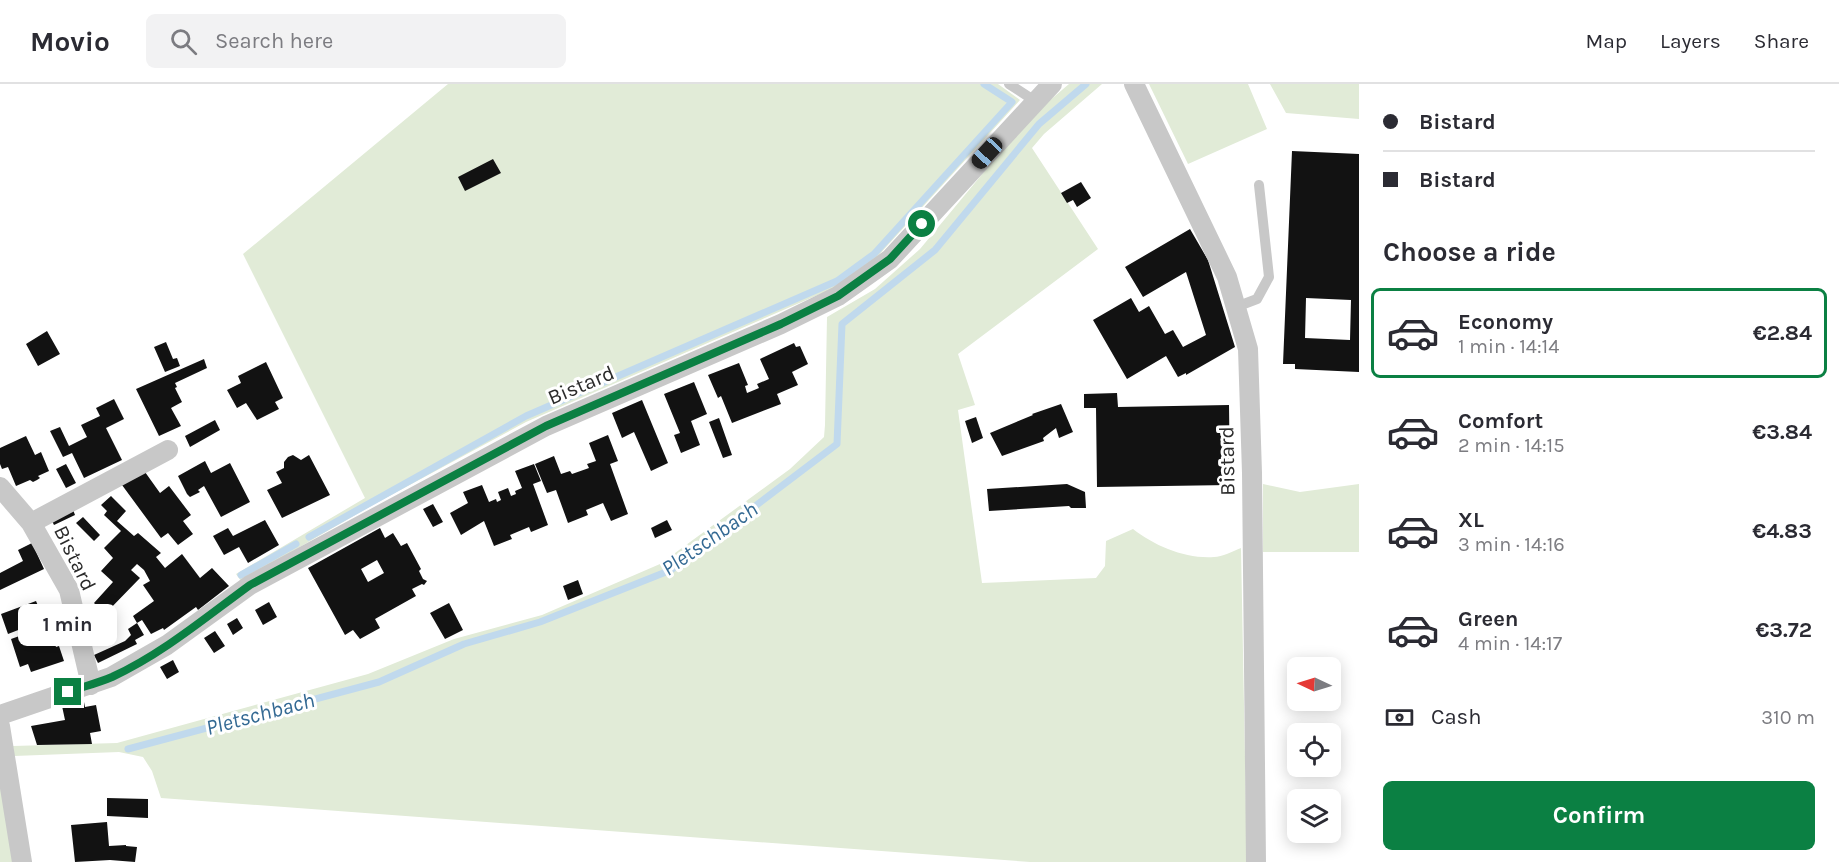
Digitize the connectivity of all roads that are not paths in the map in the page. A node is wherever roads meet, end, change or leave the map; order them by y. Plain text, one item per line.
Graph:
1 (1009, 84) edge
2 (1052, 84) edge
3 (1134, 84) edge
4 (1035, 101) junction
5 (1259, 185) dead end
6 (1236, 307) junction
7 (168, 450) dead end
8 (0, 487) edge
9 (31, 523) junction
10 (91, 684) junction
11 (0, 715) edge
12 (0, 726) edge
13 (22, 862) edge
14 (1257, 862) edge

1 - 4 lane
2 - 4 street, Bistard
3 - 6 street, Bistard
4 - 10 street, Bistard
5 - 6 lane
6 - 14 street, Bistard
7 - 9 street, Bistard
8 - 9 street, Bistard
9 - 10 street, Bistard
10 - 11 street, Bistard
12 - 13 street

